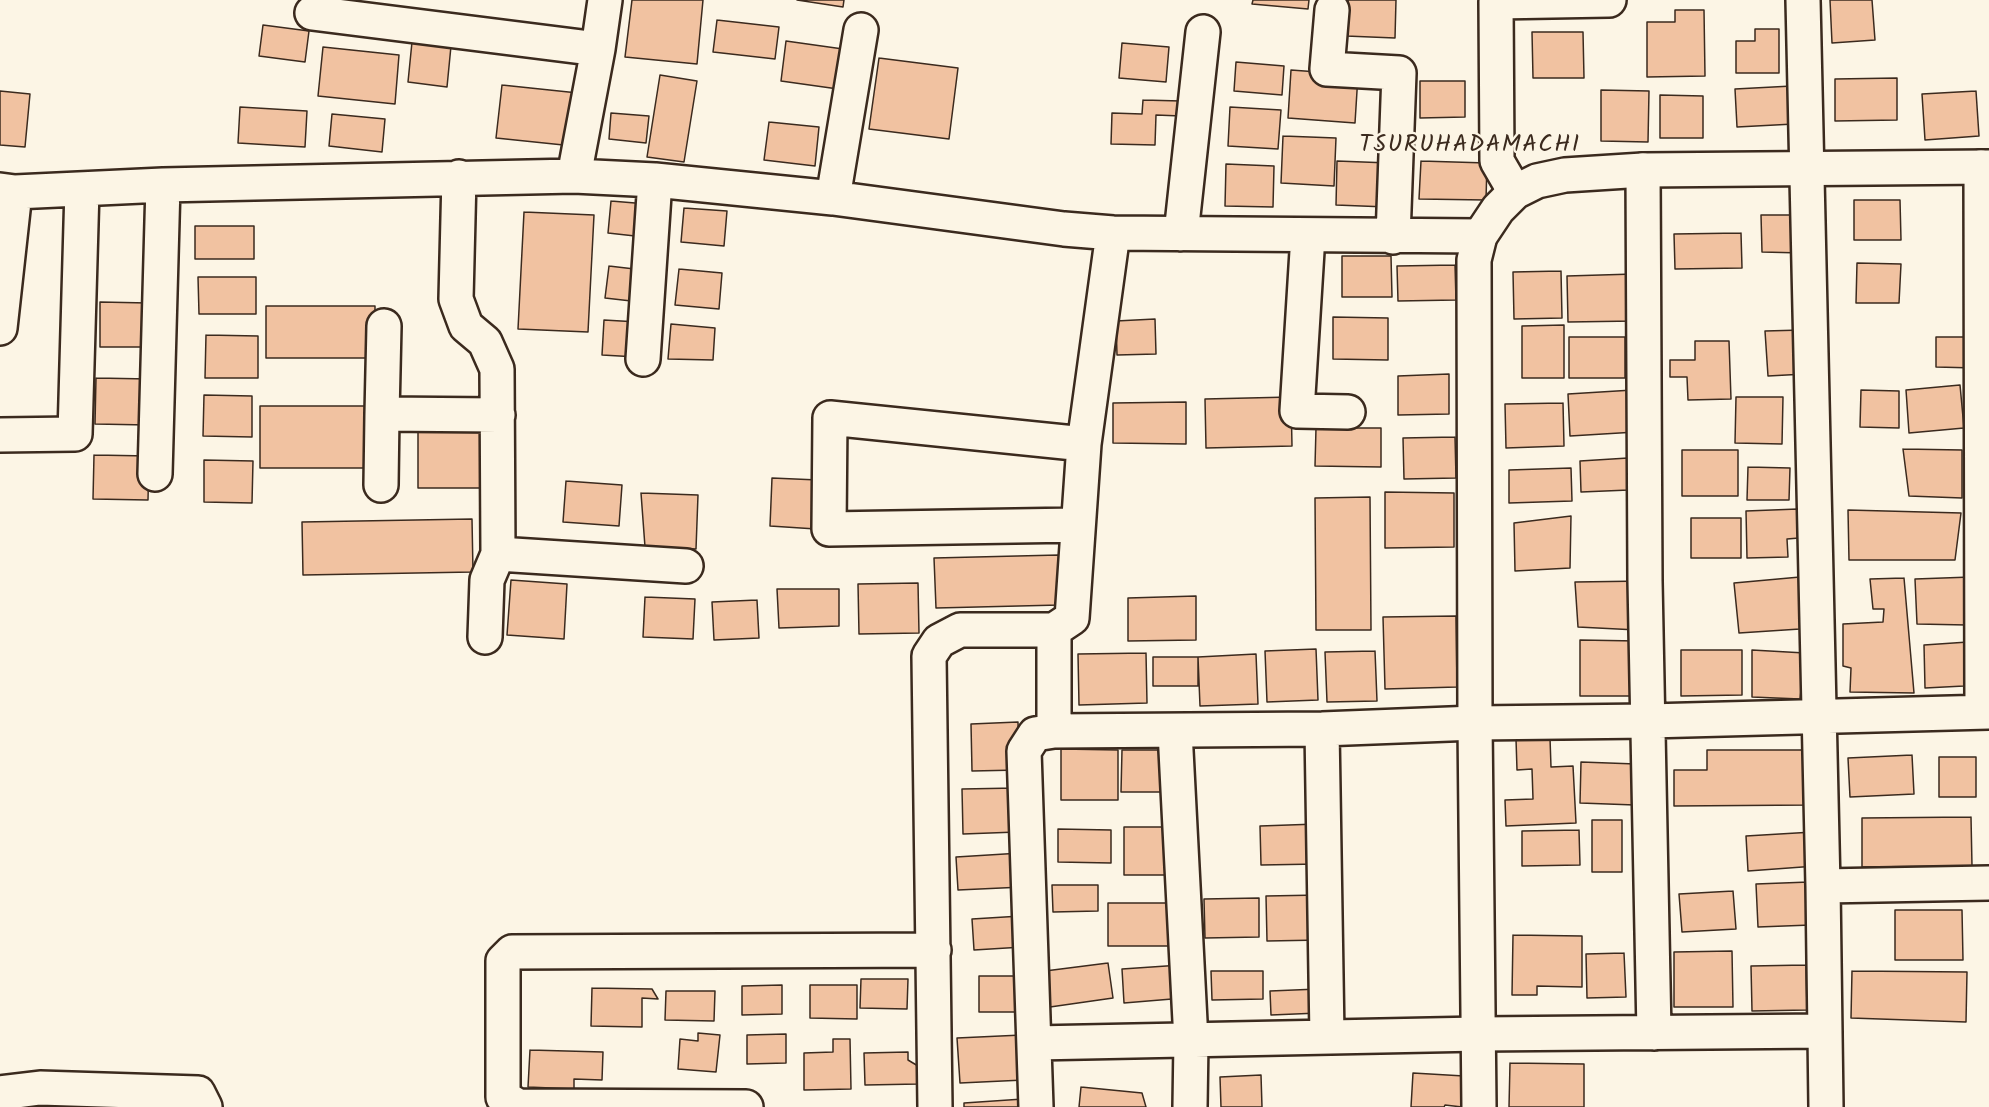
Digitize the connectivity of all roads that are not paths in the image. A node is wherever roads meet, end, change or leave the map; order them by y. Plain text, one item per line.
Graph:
1 (605, 0) edge
2 (1609, 0) edge
3 (1803, 0) edge
4 (1332, 10) dead end
5 (312, 13) dead end
6 (861, 30) dead end
7 (1203, 32) dead end
8 (598, 49) junction
9 (1985, 167) edge
10 (1807, 169) junction
11 (1643, 170) junction
12 (574, 176) junction
13 (459, 177) junction
14 (655, 180) junction
15 (163, 185) junction
16 (82, 189) junction
17 (7, 191) edge
18 (1515, 192) junction
19 (833, 198) junction
20 (1113, 233) junction
21 (1181, 234) junction
22 (1308, 235) junction
23 (1480, 236) junction
24 (1393, 237) junction
25 (384, 326) dead end
26 (0, 328) edge
27 (644, 359) dead end
28 (1348, 412) dead end
29 (382, 414) junction
30 (498, 415) junction
31 (0, 435) edge
32 (1084, 444) junction
33 (155, 474) dead end
34 (381, 485) dead end
35 (1077, 525) junction
36 (498, 554) junction
37 (686, 566) dead end
38 (1054, 630) junction
39 (485, 637) dead end
40 (1986, 712) edge
41 (1819, 717) junction
42 (1649, 722) junction
43 (1475, 723) junction
44 (1322, 729) junction
45 (1054, 731) junction
46 (1175, 731) junction
47 (1989, 883) edge
48 (1823, 886) junction
49 (934, 950) junction
50 (1825, 1031) junction
51 (1654, 1033) junction
52 (1479, 1034) junction
53 (1327, 1037) junction
54 (1191, 1041) junction
55 (1035, 1043) junction
56 (0, 1093) edge
57 (205, 1107) edge
58 (746, 1107) edge
59 (935, 1107) edge
60 (1036, 1107) edge
61 (1190, 1107) edge
62 (1479, 1107) edge
63 (1826, 1107) edge

1 - 8 street
2 - 18 street
3 - 10 street
4 - 24 street
5 - 8 street
6 - 19 street
7 - 21 street
8 - 12 street
9 - 10 street
9 - 40 street
10 - 11 street
10 - 41 street
11 - 18 street
11 - 42 street
12 - 13 street
12 - 14 street
13 - 15 street
13 - 30 street
14 - 19 street
14 - 27 street
15 - 16 street
15 - 33 street
16 - 17 street
16 - 31 street
17 - 26 street
18 - 23 street
19 - 20 street
20 - 21 street
20 - 32 street
21 - 22 street
22 - 24 street
22 - 28 street
23 - 24 street
23 - 43 street
25 - 29 street
29 - 30 street
29 - 34 street
30 - 36 street
32 - 35 street
32 - 35 street
35 - 38 street
36 - 37 street
36 - 39 street
38 - 45 street
38 - 49 street
40 - 41 street
41 - 42 street
41 - 48 street
42 - 43 street
42 - 51 street
43 - 44 street
43 - 52 street
44 - 46 street
44 - 53 street
45 - 46 street
45 - 55 street
46 - 54 street
47 - 48 street
48 - 50 street
49 - 58 street
49 - 59 street
50 - 51 street
50 - 63 street
51 - 52 street
52 - 53 street
52 - 62 street
53 - 54 street
54 - 55 street
54 - 61 street
55 - 60 street
56 - 57 street

